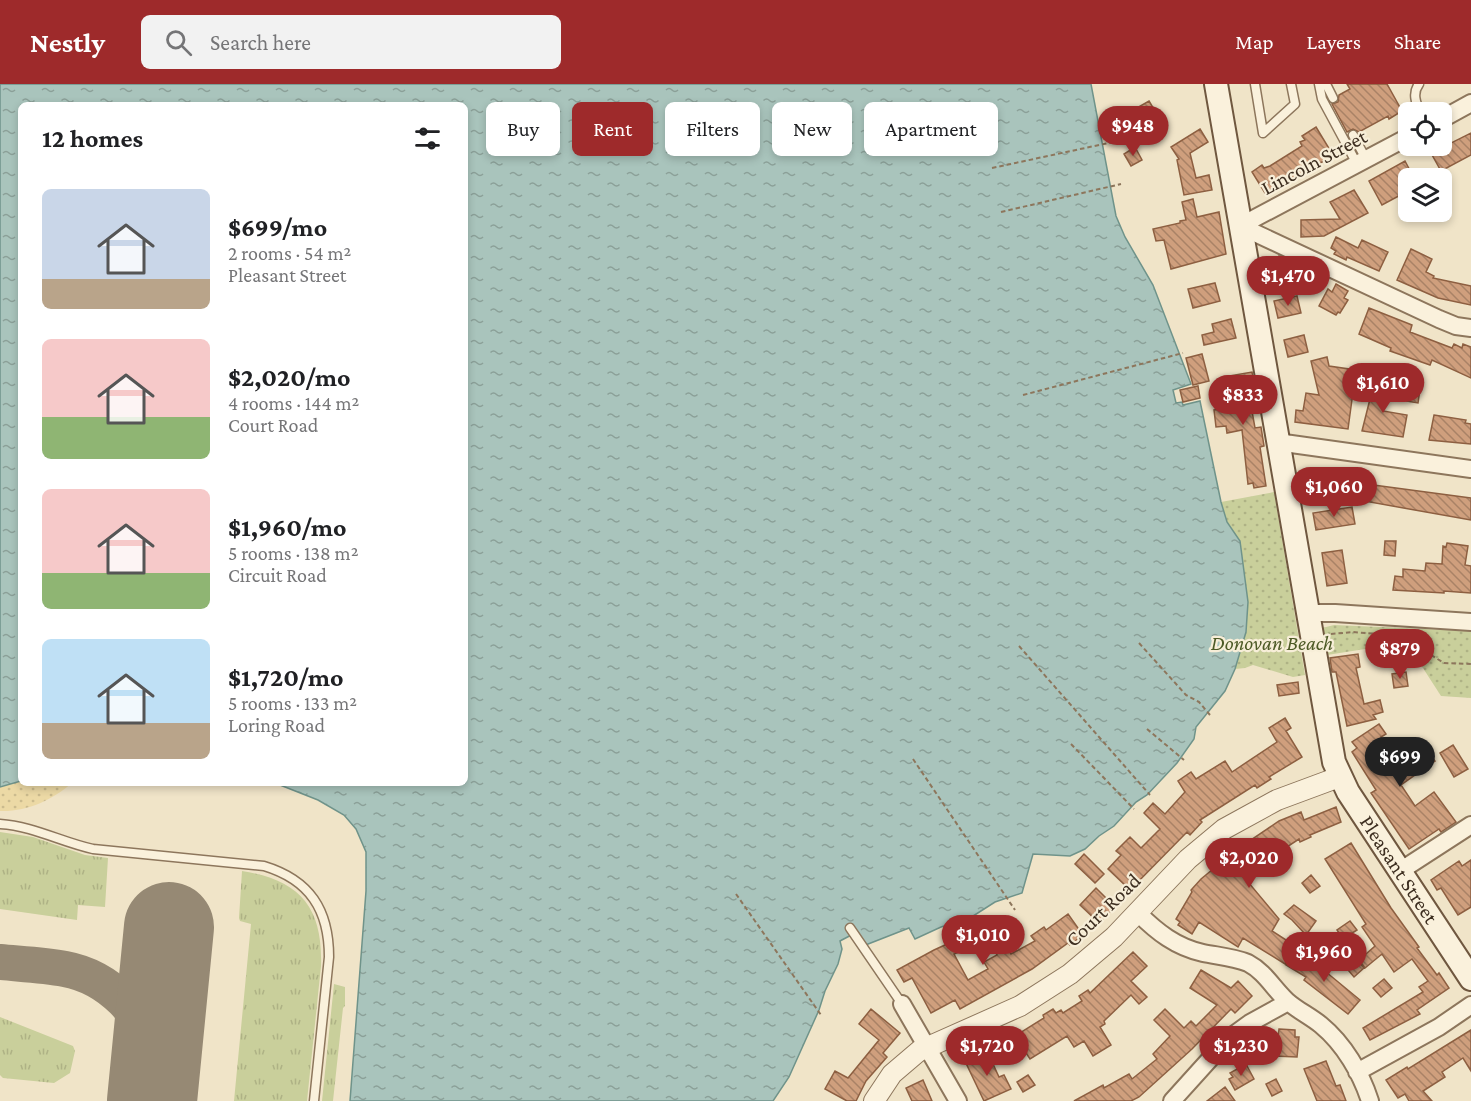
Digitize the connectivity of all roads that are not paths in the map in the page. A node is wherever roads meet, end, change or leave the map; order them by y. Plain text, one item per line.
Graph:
1 (1216, 84) edge
2 (1255, 84) edge
3 (1291, 84) edge
4 (1319, 84) edge
5 (1326, 84) edge
6 (1419, 84) edge
7 (1333, 98) dead end
8 (1416, 102) edge
9 (1471, 103) edge
10 (1452, 113) edge
11 (1353, 135) dead end
12 (1398, 142) edge
13 (1361, 162) junction
14 (1240, 226) junction
15 (1471, 328) edge
16 (1277, 442) junction
17 (1471, 469) edge
18 (1307, 613) junction
19 (1471, 622) edge
20 (1340, 777) junction
21 (0, 824) edge
22 (1471, 825) edge
23 (1400, 871) junction
24 (1138, 913) junction
25 (850, 928) dead end
26 (1471, 979) edge
27 (1288, 1002) junction
28 (902, 1004) joint
29 (1471, 1005) edge
30 (926, 1047) junction
31 (1358, 1071) junction
32 (314, 1101) edge
33 (874, 1101) edge
34 (958, 1101) edge
35 (1172, 1101) edge
36 (1370, 1101) edge

1 - 14 main road, Pleasant Street
2 - 3 lane
4 - 13 lane
5 - 7 lane
6 - 8 lane
9 - 10 street
11 - 13 lane
12 - 13 street, Lincoln Street
13 - 14 street, Lincoln Street
14 - 15 street
14 - 16 main road, Pleasant Street
16 - 17 street
16 - 18 main road, Pleasant Street
18 - 19 street
18 - 20 main road, Pleasant Street
20 - 23 main road, Pleasant Street
20 - 24 street, Court Road
21 - 32 lane
22 - 23 street
23 - 26 main road, Pleasant Street
24 - 27 street
24 - 30 street, Court Road
25 - 28 lane
27 - 31 street
27 - 35 street
28 - 30 street
29 - 31 street
30 - 33 street, Court Road
30 - 34 street
31 - 36 street

